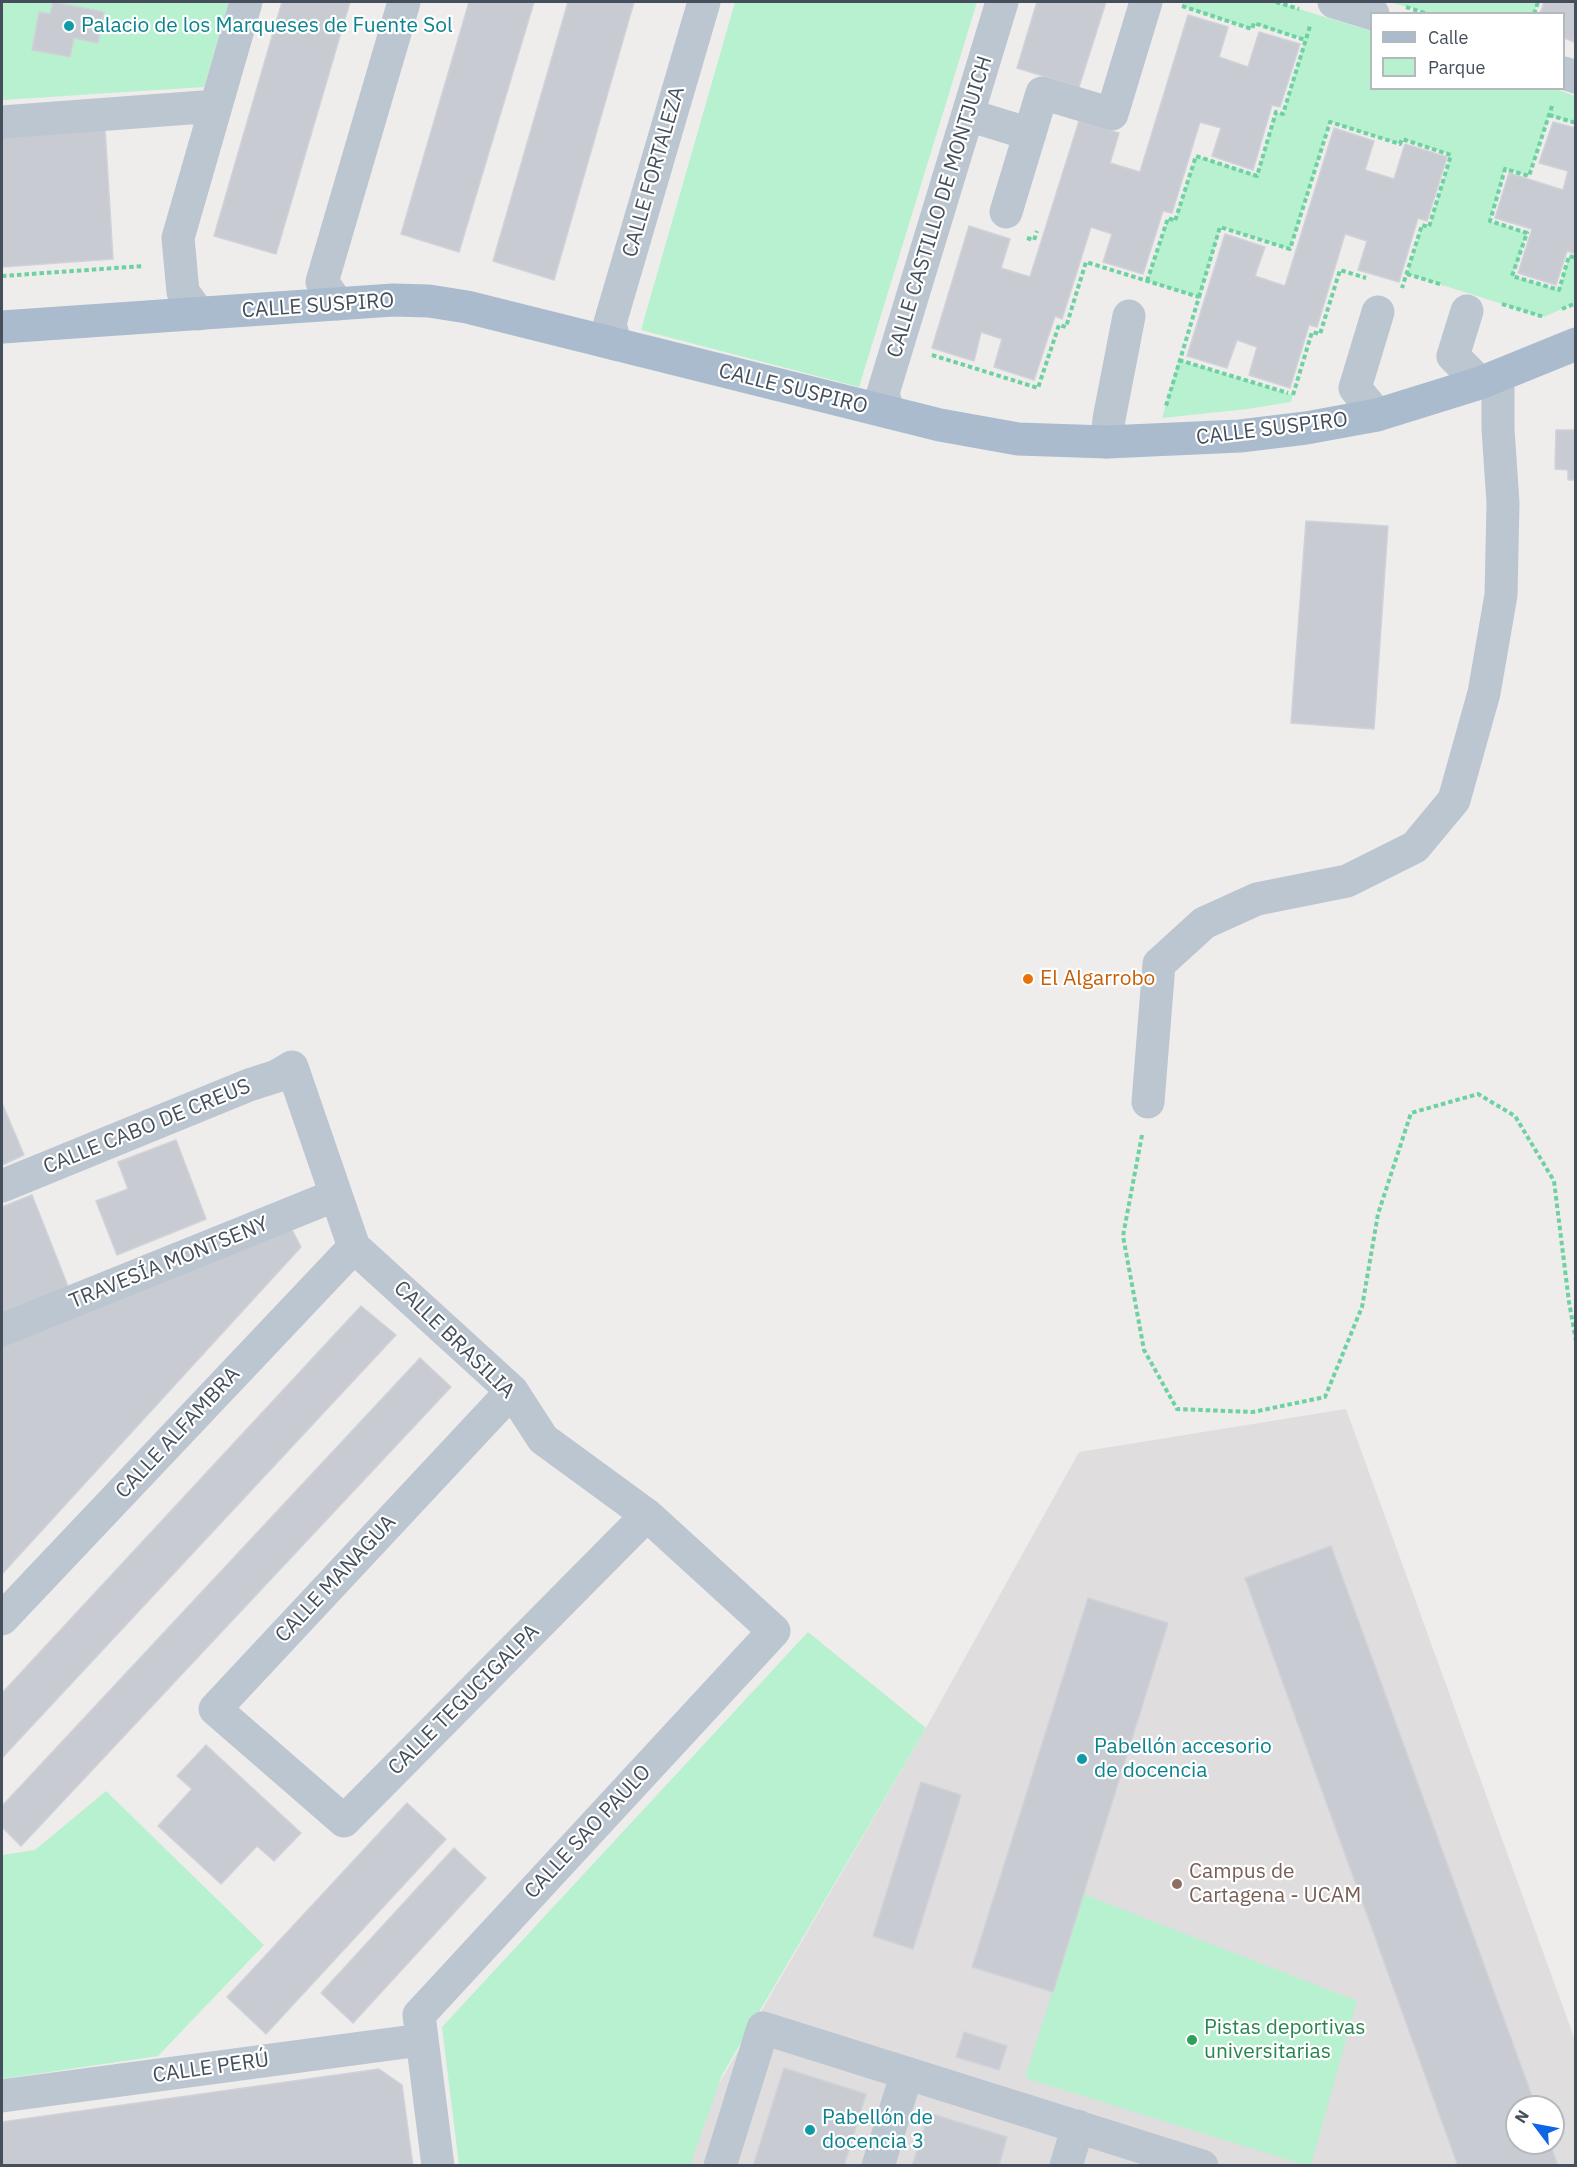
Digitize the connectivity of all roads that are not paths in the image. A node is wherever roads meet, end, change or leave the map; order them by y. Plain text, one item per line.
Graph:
1 (246, 2) edge
2 (404, 2) edge
3 (704, 2) edge
4 (1002, 2) edge
5 (1146, 2) edge
6 (1323, 12) edge
7 (1370, 14) edge
8 (216, 106) junction
9 (968, 115) junction
10 (2, 122) edge
11 (1030, 134) junction
12 (1006, 212) dead end
13 (1385, 299) road end
14 (338, 304) junction
15 (1467, 311) dead end
16 (199, 314) junction
17 (1129, 316) dead end
18 (2, 327) edge
19 (615, 344) junction
20 (1575, 344) edge
21 (1489, 380) junction
22 (888, 412) junction
23 (1377, 415) junction
24 (1107, 442) junction
25 (292, 1067) joint
26 (1148, 1102) road end
27 (2, 1186) edge
28 (336, 1195) junction
29 (354, 1247) junction
30 (2, 1330) edge
31 (512, 1391) junction
32 (647, 1515) junction
33 (2, 1619) edge
34 (774, 1631) joint
35 (275, 1761) joint
36 (421, 2040) junction
37 (907, 2073) junction
38 (2, 2096) edge
39 (1078, 2126) junction
40 (438, 2166) edge
41 (720, 2166) edge
42 (878, 2166) edge
43 (1066, 2166) edge
44 (1202, 2166) edge

1 - 8 street
2 - 14 street
3 - 19 street, CALLE FORTALEZA
4 - 9 street, CALLE CASTILLO DE MONTJUICH
5 - 11 street
6 - 7 street
8 - 10 street
8 - 16 street
9 - 11 street
9 - 22 street, CALLE CASTILLO DE MONTJUICH
11 - 12 street
13 - 23 street
14 - 16 main road, CALLE SUSPIRO
14 - 19 main road, CALLE SUSPIRO
15 - 21 street
16 - 18 main road, CALLE SUSPIRO
17 - 24 street
19 - 22 main road, CALLE SUSPIRO
20 - 21 main road, CALLE SUSPIRO
21 - 23 main road, CALLE SUSPIRO
21 - 26 street
22 - 24 main road, CALLE SUSPIRO
23 - 24 main road, CALLE SUSPIRO
25 - 27 street, CALLE CABO DE CREUS
25 - 28 street, CALLE BRASILIA
28 - 29 street, CALLE BRASILIA
28 - 30 street, TRAVESÍA MONTSENY
29 - 31 street, CALLE BRASILIA
29 - 33 street, CALLE ALFAMBRA
31 - 32 street, CALLE BRASILIA
31 - 35 street, CALLE MANAGUA
32 - 34 street, CALLE BRASILIA
32 - 35 street, CALLE TEGUCIGALPA
34 - 36 street, CALLE SAO PAULO
36 - 38 street, CALLE PERÚ
36 - 40 street, CALLE SAO PAULO
37 - 39 street
37 - 41 street
37 - 42 street
39 - 43 street
39 - 44 street

